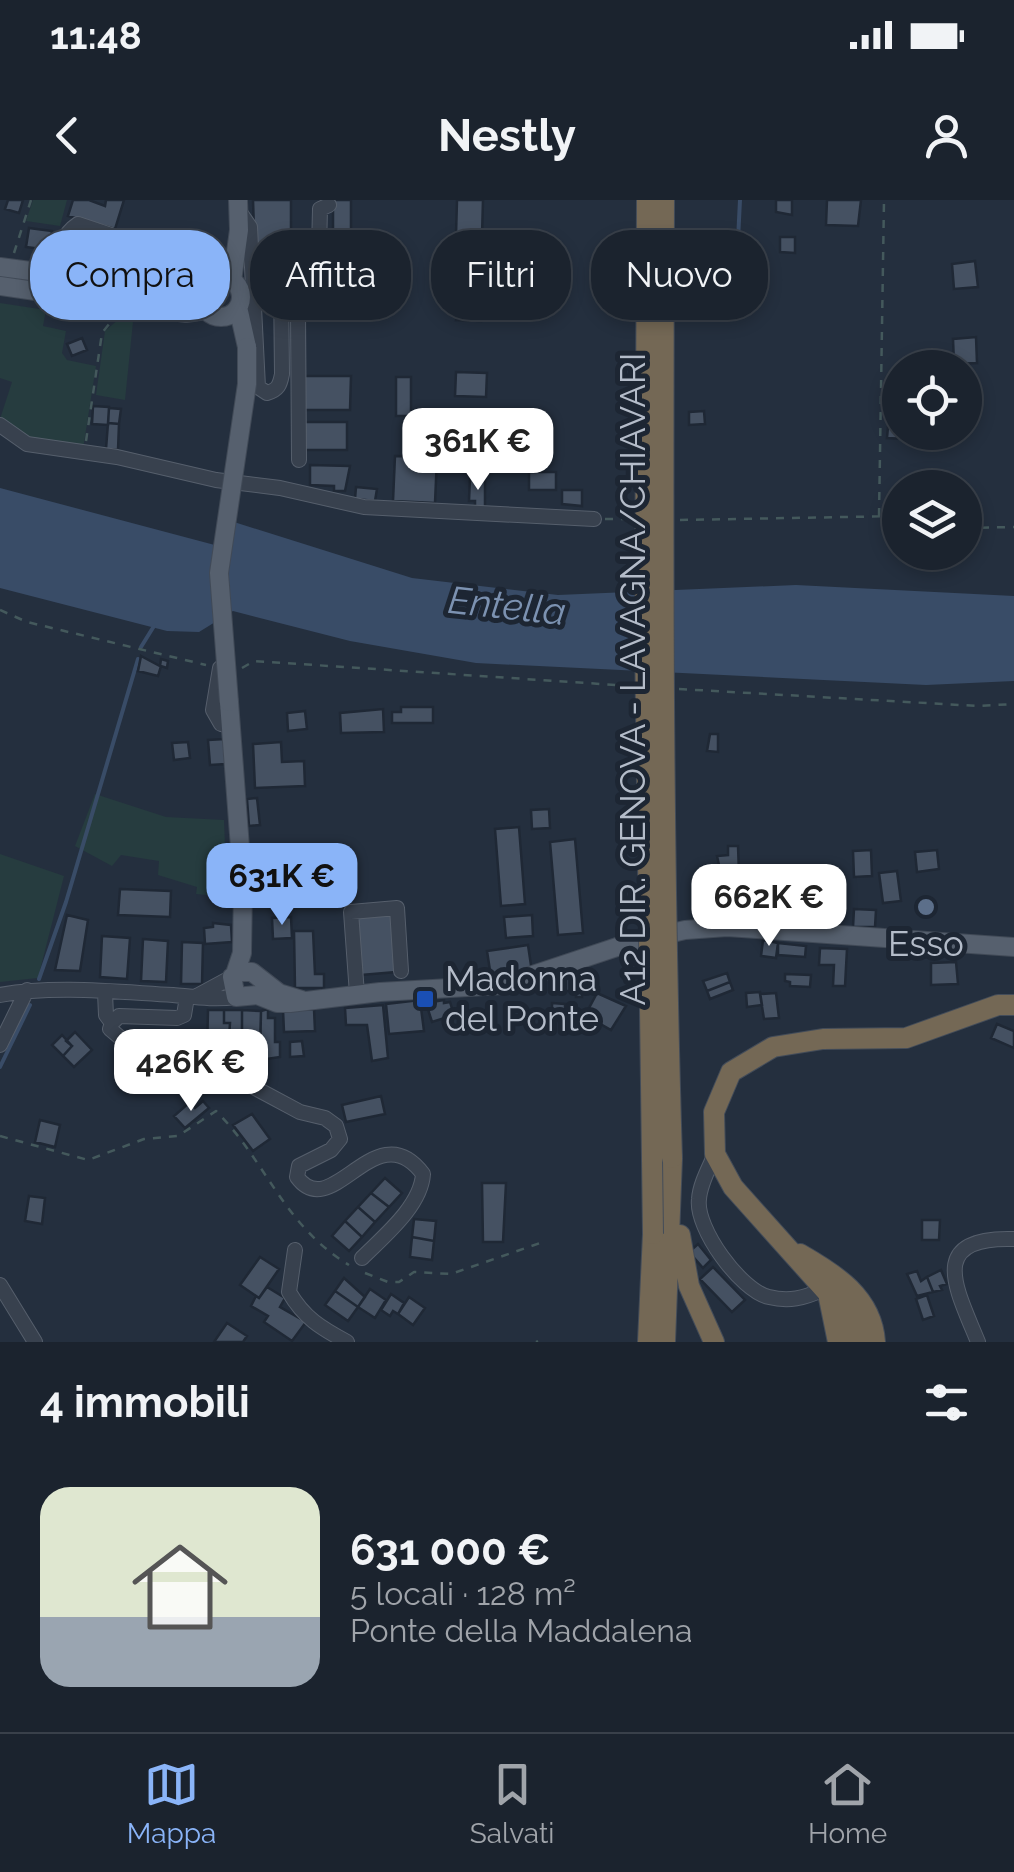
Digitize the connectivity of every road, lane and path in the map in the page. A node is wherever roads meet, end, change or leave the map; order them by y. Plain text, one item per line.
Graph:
1 (31, 200) edge
2 (647, 200) edge
3 (664, 200) edge
4 (884, 200) edge
5 (329, 203) edge
6 (239, 205) edge
7 (70, 230) edge
8 (98, 230) edge
9 (3, 267) edge
10 (30, 271) edge
11 (232, 280) joint
12 (0, 286) edge
13 (30, 290) edge
14 (238, 306) junction
15 (230, 311) edge
16 (111, 320) edge
17 (0, 426) edge
18 (84, 452) junction
19 (300, 460) dead end
20 (878, 516) junction
21 (882, 516) edge
22 (594, 519) joint
23 (630, 520) dead end
24 (666, 520) dead end
25 (1014, 527) edge
26 (982, 528) edge
27 (0, 610) edge
28 (220, 668) junction
29 (637, 686) dead end
30 (670, 688) dead end
31 (1014, 704) edge
32 (230, 726) junction
33 (242, 886) junction
34 (1012, 948) edge
35 (402, 971) dead end
36 (233, 976) junction
37 (259, 984) junction
38 (26, 990) junction
39 (105, 993) junction
40 (357, 994) junction
41 (0, 995) edge
42 (186, 996) junction
43 (236, 997) junction
44 (1014, 1005) edge
45 (112, 1023) junction
46 (0, 1044) edge
47 (0, 1136) edge
48 (715, 1154) junction
49 (672, 1163) junction
50 (1014, 1239) edge
51 (543, 1242) dead end
52 (785, 1245) junction
53 (295, 1250) dead end
54 (362, 1258) dead end
55 (0, 1285) edge
56 (825, 1293) junction
57 (35, 1342) edge
58 (347, 1342) edge
59 (644, 1342) edge
60 (666, 1342) edge
61 (714, 1342) edge
62 (838, 1342) edge
63 (858, 1342) edge
64 (875, 1342) edge
65 (978, 1342) edge

1 - 9 path
2 - 59 highway, bridge
3 - 49 highway, A12 DIR. GENOVA - LAVAGNA/CHIAVARI, bridge
4 - 20 path
5 - 6 street
5 - 19 street
6 - 11 main road
7 - 8 street
9 - 10 main road
11 - 14 main road
12 - 13 main road
14 - 15 main road
14 - 32 main road, bridge
16 - 18 path
17 - 18 street
18 - 22 street
20 - 21 path
20 - 24 path
22 - 23 path
25 - 26 path
27 - 28 path
28 - 29 path
28 - 32 street
30 - 31 path
32 - 33 main road
33 - 36 main road
33 - 37 main road
34 - 40 main road
35 - 40 street
36 - 37 main road
36 - 42 street
36 - 43 main road
37 - 40 main road
37 - 43 main road
38 - 39 street
38 - 41 street
38 - 46 street
39 - 42 street
39 - 45 street
42 - 43 street
42 - 45 street
44 - 48 highway
45 - 54 street
47 - 51 path
48 - 52 highway
48 - 56 street
49 - 60 highway
49 - 61 highway
50 - 65 street
52 - 56 highway
52 - 64 highway
53 - 58 street
55 - 57 street
56 - 62 highway
56 - 63 highway

